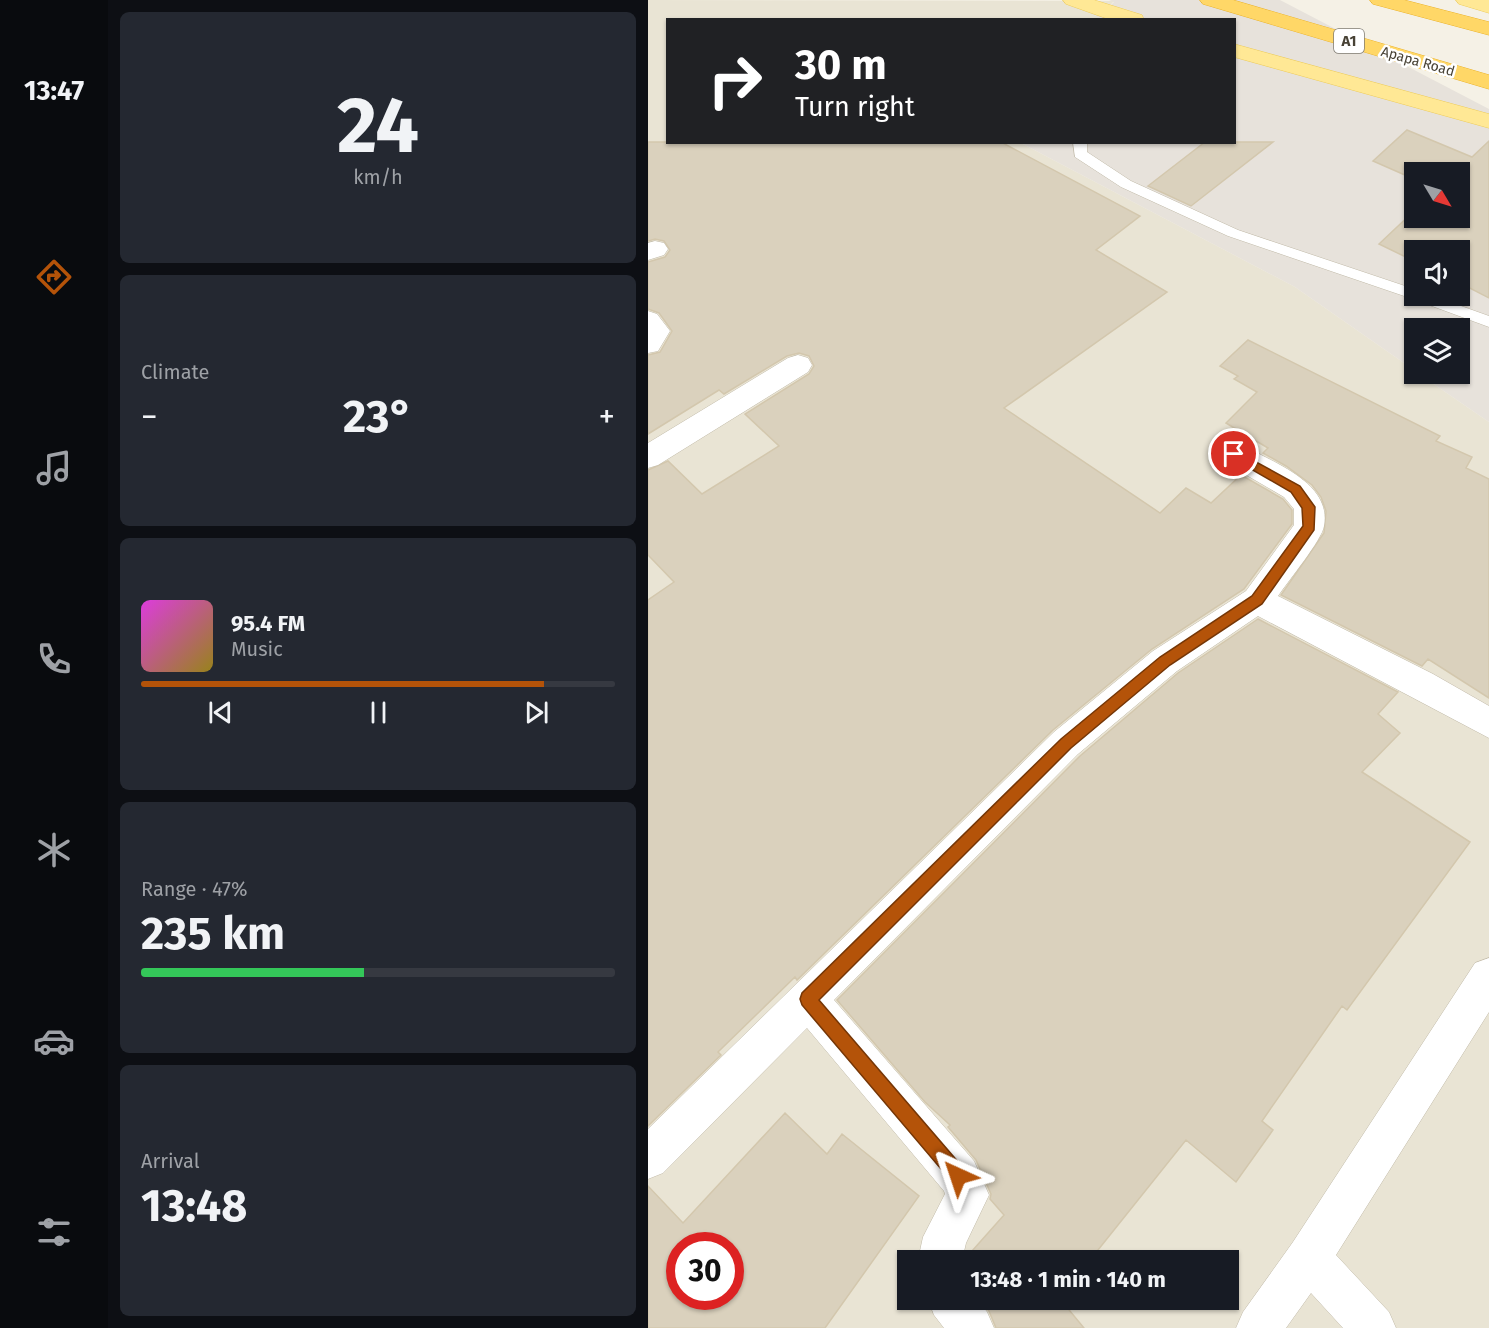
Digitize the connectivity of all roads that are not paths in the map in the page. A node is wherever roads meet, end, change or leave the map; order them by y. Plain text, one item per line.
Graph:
1 (1073, 0) edge
2 (1210, 0) edge
3 (1380, 0) edge
4 (1408, 6) junction
5 (1128, 18) edge
6 (1489, 29) edge
7 (1470, 45) dead end
8 (1236, 51) edge
9 (1489, 82) edge
10 (1489, 121) edge
11 (1080, 144) edge
12 (1404, 291) edge
13 (1446, 306) edge
14 (648, 320) edge
15 (1489, 322) edge
16 (648, 344) edge
17 (798, 365) dead end
18 (1234, 454) dead end
19 (648, 457) edge
20 (1257, 600) junction
21 (1489, 723) edge
22 (1489, 977) edge
23 (808, 999) junction
24 (648, 1158) edge
25 (942, 1250) edge
26 (1309, 1258) junction
27 (958, 1310) edge
28 (970, 1328) edge
29 (1259, 1328) edge
30 (1373, 1328) edge

1 - 5 main road
2 - 9 highway, Apapa Road / A1
3 - 4 highway
4 - 6 highway
4 - 7 highway
8 - 10 main road
11 - 12 lane
13 - 15 lane
14 - 16 street
17 - 19 street
18 - 20 street
20 - 21 street
20 - 23 street
22 - 26 street
23 - 24 street
23 - 25 street
26 - 29 street
26 - 30 street
27 - 28 street

